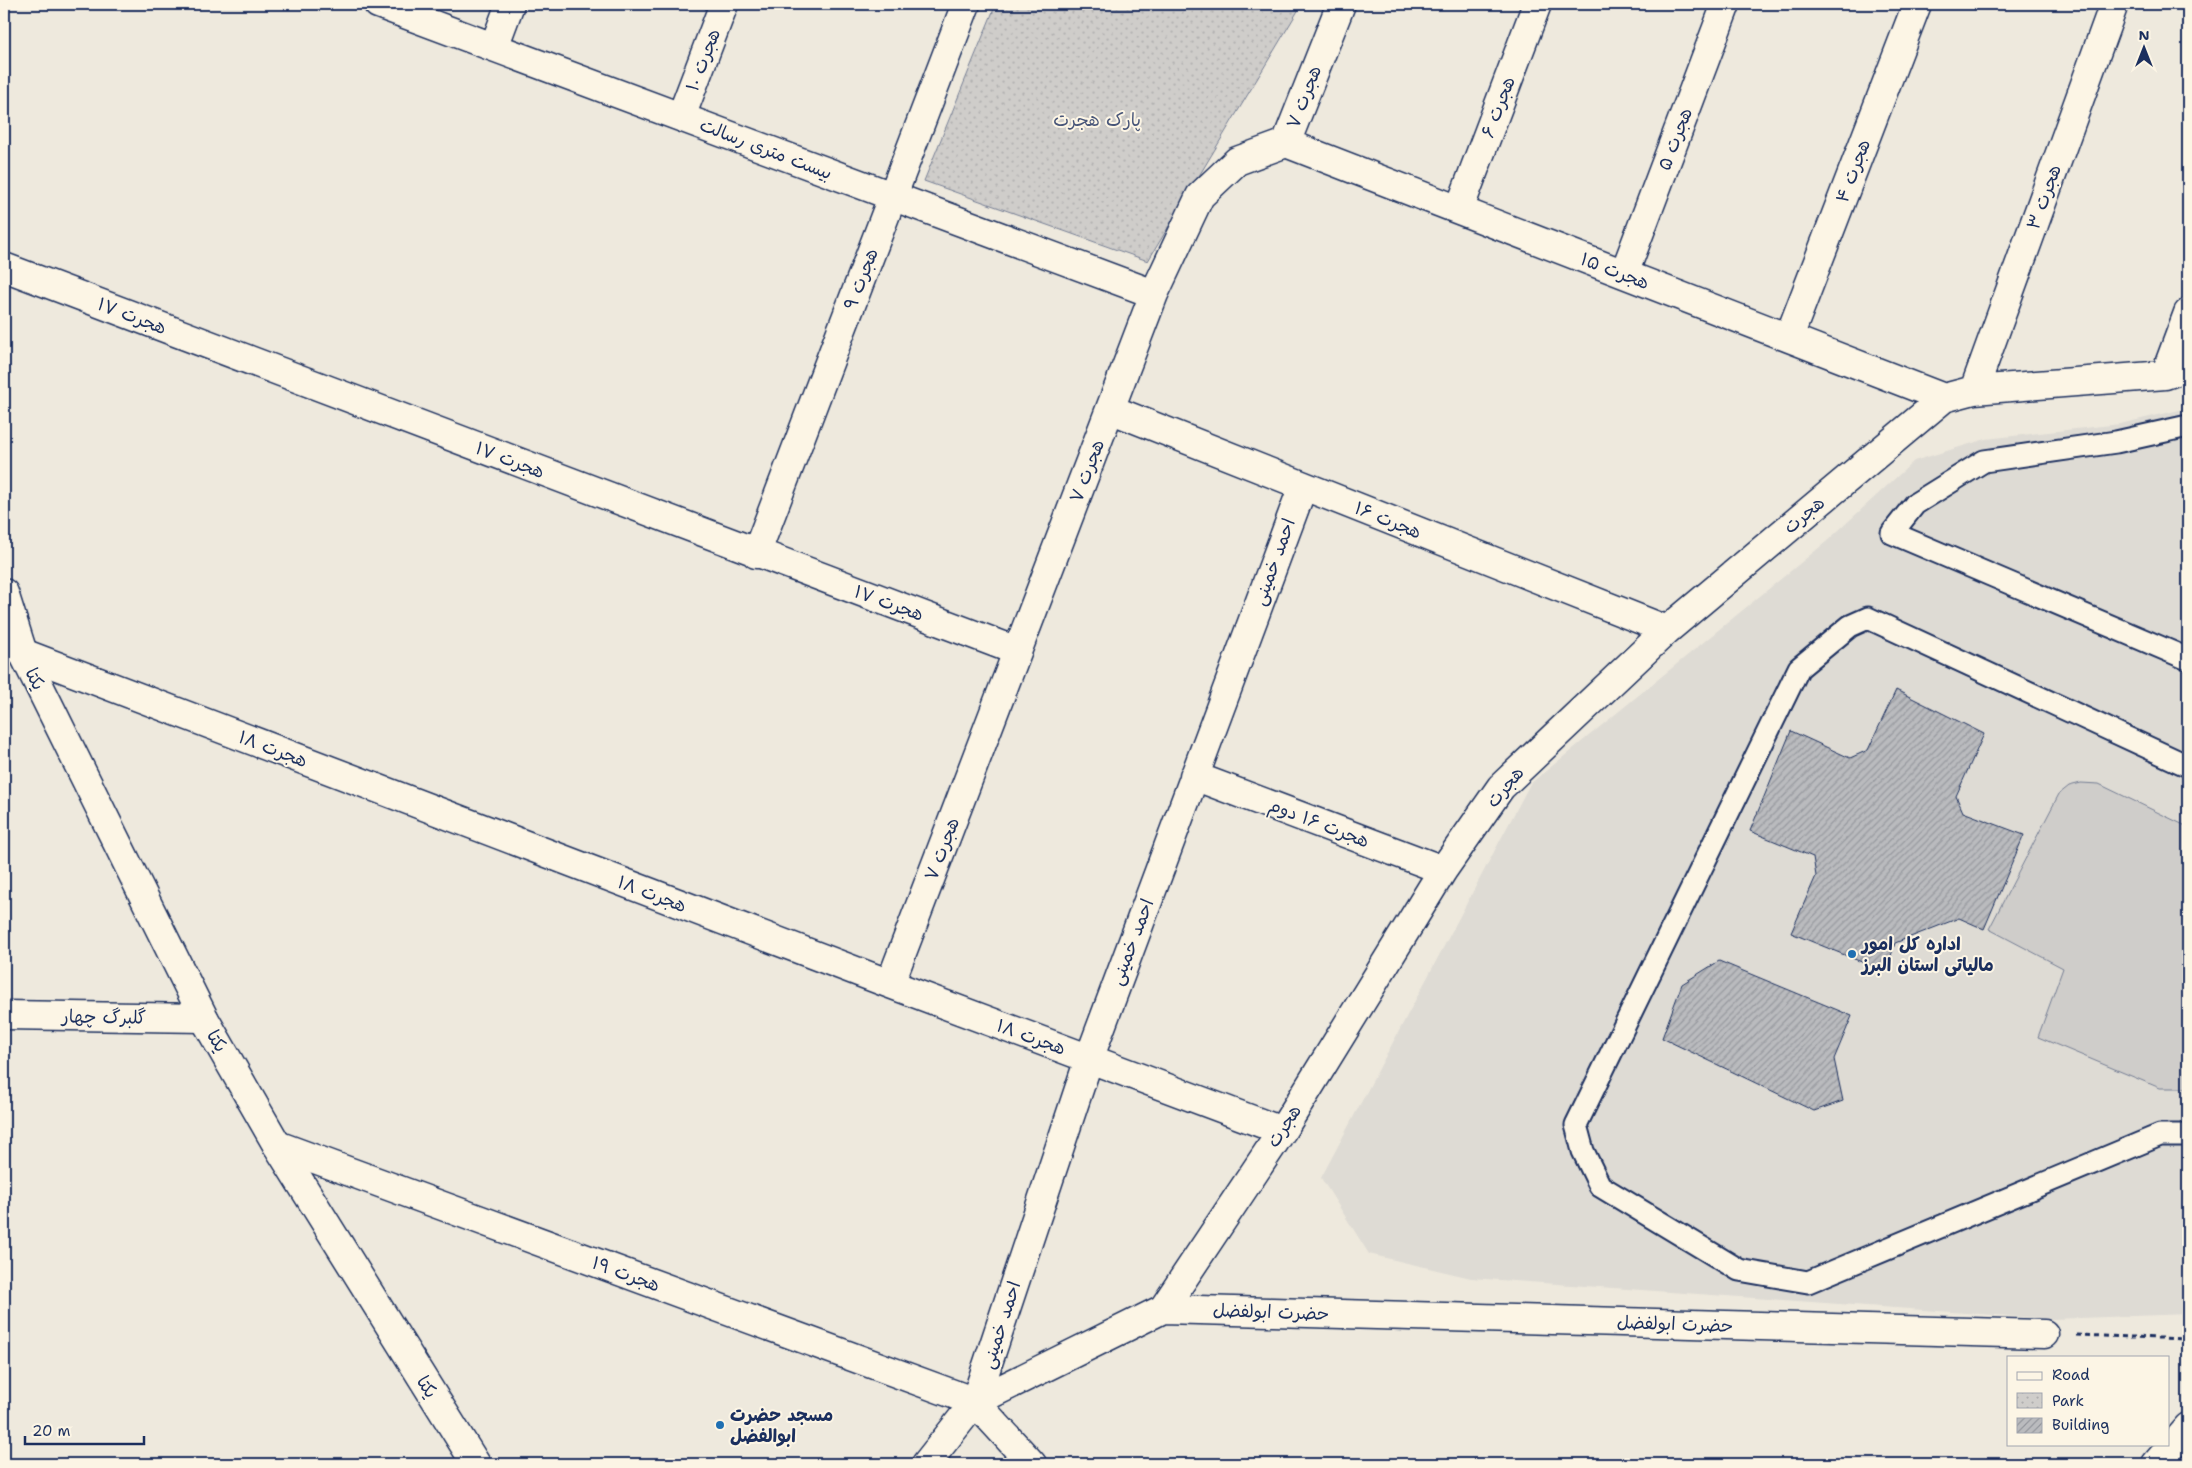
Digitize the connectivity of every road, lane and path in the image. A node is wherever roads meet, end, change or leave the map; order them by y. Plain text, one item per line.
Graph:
1 (378, 4) edge
2 (510, 4) edge
3 (724, 4) edge
4 (966, 4) edge
5 (1341, 4) edge
6 (1537, 4) edge
7 (1726, 4) edge
8 (1917, 4) edge
9 (2114, 4) edge
10 (494, 47) junction
11 (681, 117) junction
12 (1286, 143) junction
13 (893, 196) junction
14 (1459, 210) junction
15 (4, 267) edge
16 (1624, 274) junction
17 (1154, 294) junction
18 (2188, 312) edge
19 (1789, 338) junction
20 (2177, 371) edge
21 (1974, 390) junction
22 (1944, 398) junction
23 (1110, 409) junction
24 (2188, 426) edge
25 (1303, 486) junction
26 (756, 554) junction
27 (4, 593) edge
28 (1667, 630) junction
29 (1018, 651) junction
30 (22, 653) junction
31 (2188, 659) edge
32 (2188, 766) edge
33 (1194, 776) junction
34 (1444, 870) junction
35 (890, 984) junction
36 (4, 1015) edge
37 (204, 1018) junction
38 (1089, 1058) junction
39 (1282, 1131) junction
40 (2188, 1135) edge
41 (276, 1145) junction
42 (1162, 1310) junction
43 (2044, 1334) joint
44 (2188, 1339) edge
45 (975, 1402) junction
46 (2188, 1426) edge
47 (476, 1464) edge
48 (926, 1464) edge
49 (1032, 1464) edge
50 (2156, 1464) edge

1 - 10 street, بیست متری رسالت
2 - 10 street
3 - 11 street, هجرت ۱۰
4 - 13 street, هجرت ۹
5 - 12 street, هجرت ۷
6 - 14 street, هجرت ۶
7 - 16 street, هجرت ۵
8 - 19 street, هجرت ۴
9 - 21 street, هجرت ۳
10 - 11 street, بیست متری رسالت
11 - 13 street, بیست متری رسالت
12 - 14 street, هجرت ۱۵
12 - 17 street, هجرت ۷
13 - 17 street, بیست متری رسالت
13 - 26 street, هجرت ۹
14 - 16 street, هجرت ۱۵
15 - 26 street, هجرت ۱۷
16 - 19 street, هجرت ۱۵
17 - 23 street, هجرت ۷
18 - 20 street
19 - 22 street, هجرت ۱۵
20 - 21 street, هجرت
21 - 22 street, هجرت
22 - 28 street, هجرت
23 - 25 street, هجرت ۱۶
23 - 29 street, هجرت ۷
24 - 31 lane
25 - 28 street, هجرت ۱۶
25 - 33 street, احمد خمینی
26 - 29 street, هجرت ۱۷
27 - 30 street, یکتا
28 - 34 street, هجرت
29 - 35 street, هجرت ۷
30 - 35 street, هجرت ۱۸
30 - 37 street, یکتا
32 - 40 lane
33 - 34 street, هجرت ۱۶ دوم
33 - 38 street, احمد خمینی
34 - 39 street, هجرت
35 - 38 street, هجرت ۱۸
36 - 37 street, گلبرگ چهار
37 - 41 street, یکتا
38 - 39 street, هجرت ۱۸
38 - 45 street, احمد خمینی
39 - 42 street, هجرت
41 - 45 street, هجرت ۱۹
41 - 47 street, یکتا
42 - 43 street, حضرت ابولفضل
42 - 45 street, هجرت
43 - 44 path
45 - 48 street
45 - 49 street
46 - 50 street

